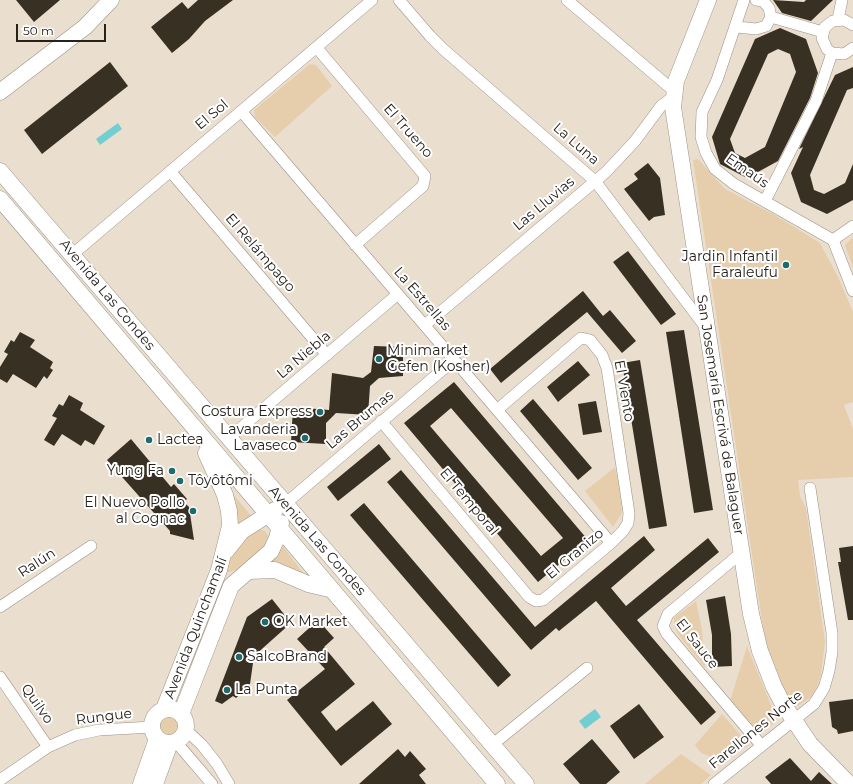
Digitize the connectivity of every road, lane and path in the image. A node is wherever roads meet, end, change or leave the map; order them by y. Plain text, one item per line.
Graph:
1 (111, 0) edge
2 (372, 0) edge
3 (399, 0) edge
4 (567, 0) edge
5 (708, 0) edge
6 (744, 0) edge
7 (756, 0) edge
8 (842, 0) edge
9 (771, 17) junction
10 (838, 19) junction
11 (853, 25) edge
12 (737, 27) junction
13 (823, 32) junction
14 (317, 48) junction
15 (853, 48) edge
16 (832, 53) junction
17 (0, 92) edge
18 (673, 94) junction
19 (241, 111) junction
20 (0, 171) edge
21 (170, 171) junction
22 (595, 180) junction
23 (0, 199) edge
24 (765, 201) junction
25 (853, 226) edge
26 (833, 240) junction
27 (355, 244) junction
28 (73, 254) junction
29 (853, 291) edge
30 (398, 294) junction
31 (424, 325) junction
32 (709, 332) junction
33 (327, 355) junction
34 (454, 360) junction
35 (497, 410) junction
36 (381, 421) junction
37 (197, 433) junction
38 (229, 438) junction
39 (810, 488) dead end
40 (286, 504) junction
41 (267, 514) junction
42 (628, 523) joint
43 (280, 530) junction
44 (611, 543) junction
45 (91, 546) dead end
46 (741, 553) junction
47 (224, 554) junction
48 (219, 570) junction
49 (245, 574) junction
50 (329, 589) junction
51 (536, 600) joint
52 (0, 607) edge
53 (587, 668) dead end
54 (0, 677) edge
55 (164, 709) junction
56 (181, 714) junction
57 (793, 721) junction
58 (186, 730) junction
59 (164, 738) junction
60 (492, 745) junction
61 (761, 745) junction
62 (48, 747) junction
63 (0, 780) edge
64 (141, 784) edge
65 (155, 784) edge
66 (212, 784) edge
67 (229, 784) edge
68 (497, 784) edge
69 (526, 784) edge
70 (714, 784) edge
71 (849, 784) edge

1 - 17 main road
2 - 14 street, El Sol
3 - 22 street, La Luna
4 - 18 street
5 - 18 main road, San Josemaría Escrivá de Balaguer
6 - 12 street, Emaús
7 - 9 street
8 - 10 street
9 - 12 street
9 - 13 street
10 - 11 street
10 - 13 street
12 - 24 street, Emaús
13 - 16 street
14 - 19 street, El Sol
14 - 27 street, El Trueno
15 - 16 street
16 - 24 street
18 - 22 street, Las Lluvias
18 - 32 main road, San Josemaría Escrivá de Balaguer
19 - 21 street, El Sol
19 - 27 street, La Estrellas
20 - 28 main road, Avenida Las Condes
21 - 28 street, El Sol
21 - 33 street, El Relámpago
22 - 31 street, Las Lluvias
22 - 32 street, La Luna
23 - 37 main road, Avenida Las Condes
24 - 26 street, Emaús
25 - 26 street
26 - 29 street
27 - 30 street, La Estrellas
28 - 38 main road, Avenida Las Condes
30 - 31 street, La Estrellas
30 - 33 street, La Niebla
31 - 34 street, La Estrellas
32 - 46 main road, San Josemaría Escrivá de Balaguer
33 - 38 street, La Niebla
34 - 35 street, La Estrellas
34 - 36 street, Las Brumas
35 - 42 street, El Viento
35 - 44 street, La Estrellas
36 - 40 street, Las Brumas
36 - 51 street, El Temporal
37 - 41 main road, Avenida Las Condes
37 - 47 main road
38 - 40 main road, Avenida Las Condes
39 - 57 street, Farellones Norte
40 - 41 main road, Avenida Quinchamalí
40 - 43 main road, Avenida Quinchamalí
40 - 60 main road, Avenida Las Condes
41 - 43 main road, Avenida Las Condes
41 - 47 main road, Avenida Quinchamalí
42 - 44 street, El Granizo
43 - 49 main road, Avenida Quinchamalí
43 - 50 main road, Avenida Las Condes
44 - 51 street, El Granizo
45 - 52 street, Ralún
46 - 57 main road, San Josemaría Escrivá de Balaguer
46 - 61 street, El Sauce
47 - 48 main road, Avenida Quinchamalí
48 - 49 main road
48 - 55 main road, Avenida Quinchamalí
49 - 50 main road
49 - 56 main road, Avenida Quinchamalí
50 - 68 main road, Avenida Las Condes
53 - 60 street
54 - 62 street, Quilvo
55 - 56 main road
55 - 59 main road
56 - 58 main road
57 - 61 street, Farellones Norte
57 - 71 main road, San Josemaría Escrivá de Balaguer
58 - 59 main road
58 - 67 street
59 - 62 street, Rungue
59 - 64 main road
59 - 65 main road
59 - 66 street
60 - 69 main road, Avenida Las Condes
61 - 70 street, Farellones Norte
62 - 63 street, Rungue

